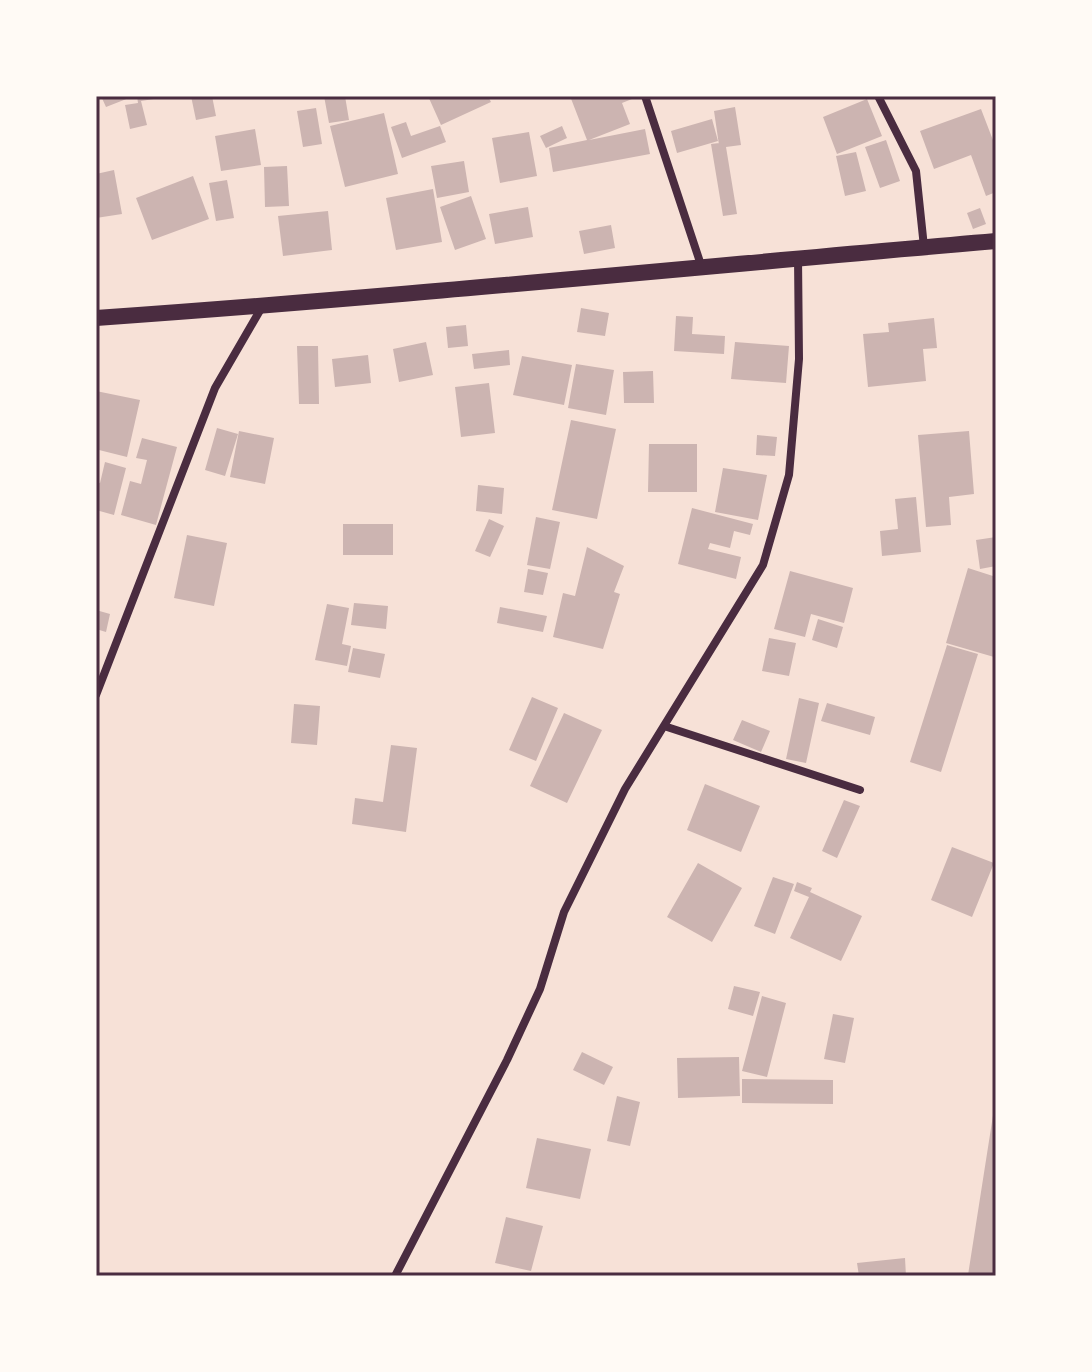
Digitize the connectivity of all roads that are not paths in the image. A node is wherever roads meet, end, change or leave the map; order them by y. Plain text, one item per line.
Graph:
1 (645, 96) edge
2 (878, 96) edge
3 (996, 241) edge
4 (924, 247) junction
5 (797, 257) junction
6 (701, 265) junction
7 (262, 306) junction
8 (96, 318) edge
9 (96, 695) edge
10 (664, 726) junction
11 (860, 790) dead end
12 (395, 1276) edge

1 - 6 street
2 - 4 street
3 - 4 main road
4 - 5 main road
5 - 6 main road
5 - 10 street
6 - 7 main road
7 - 8 main road
7 - 9 street
10 - 11 street
10 - 12 street

